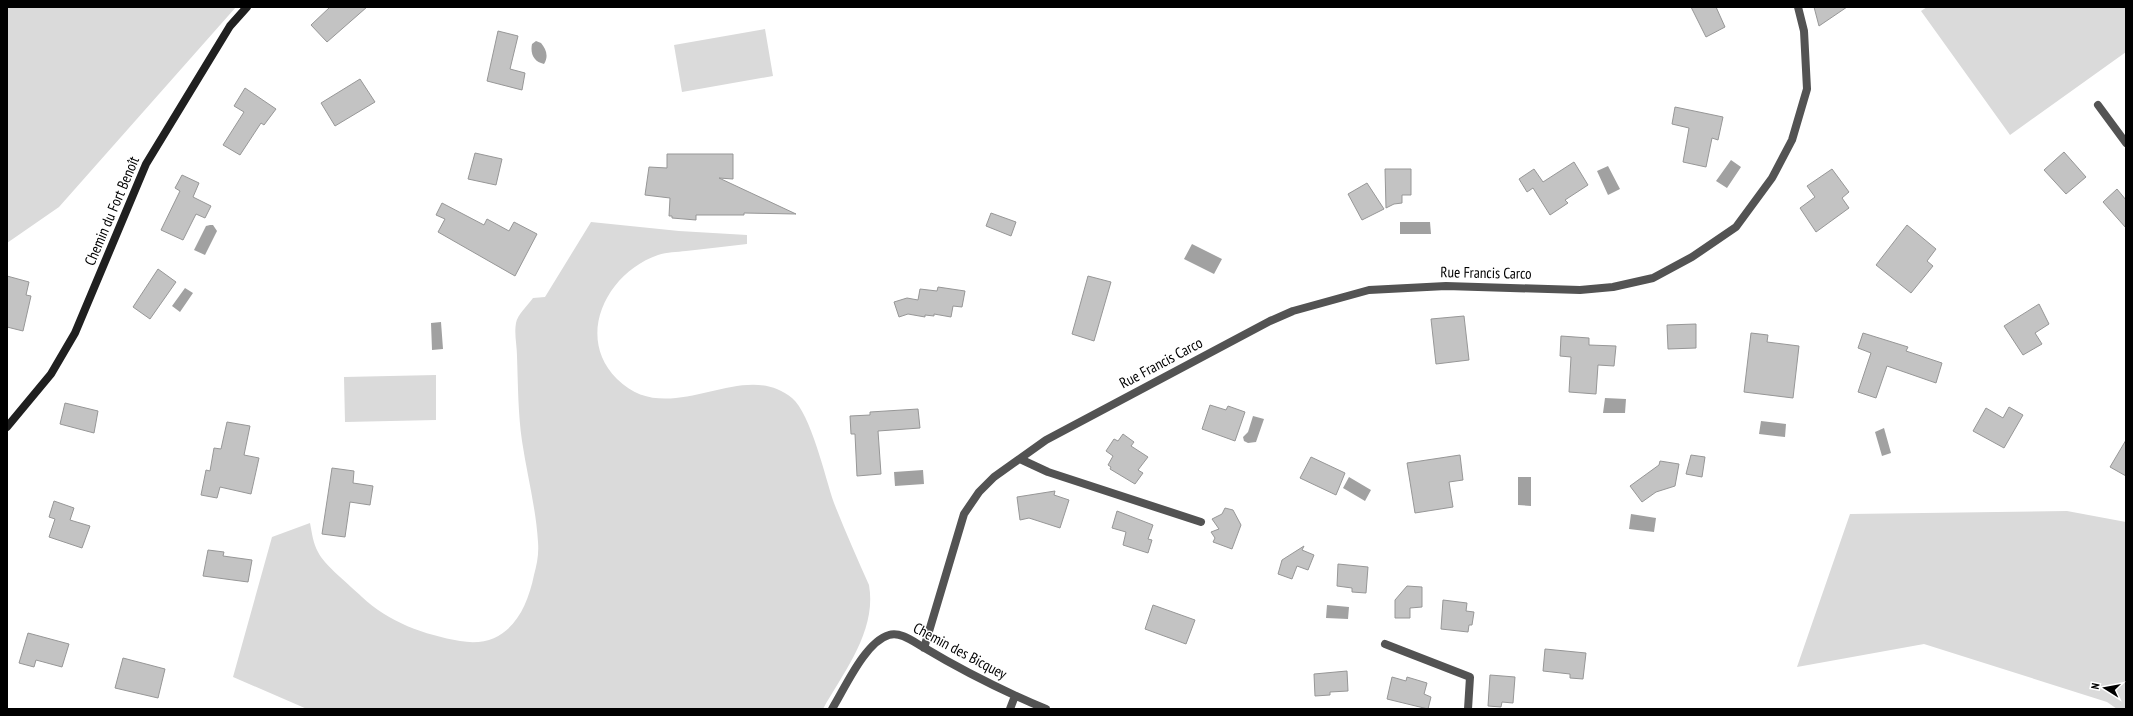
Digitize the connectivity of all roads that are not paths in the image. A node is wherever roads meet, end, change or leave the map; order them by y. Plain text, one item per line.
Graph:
1 (247, 7) edge
2 (1798, 7) edge
3 (2098, 105) dead end
4 (2126, 142) edge
5 (7, 427) edge
6 (1020, 459) junction
7 (1201, 522) dead end
8 (1385, 644) dead end
9 (924, 648) junction
10 (1015, 696) junction
11 (832, 709) edge
12 (1010, 709) edge
13 (1046, 709) edge
14 (1468, 709) edge

1 - 5 street, Chemin du Fort Benoît
2 - 6 street, Rue Francis Carco
3 - 4 street
6 - 7 street
6 - 9 street, Rue Francis Carco
8 - 14 street
9 - 10 street, Chemin des Bicquey
9 - 11 street, Chemin des Bicquey
10 - 12 street, Chemin des Bicquey
10 - 13 street, Chemin des Bicquey

